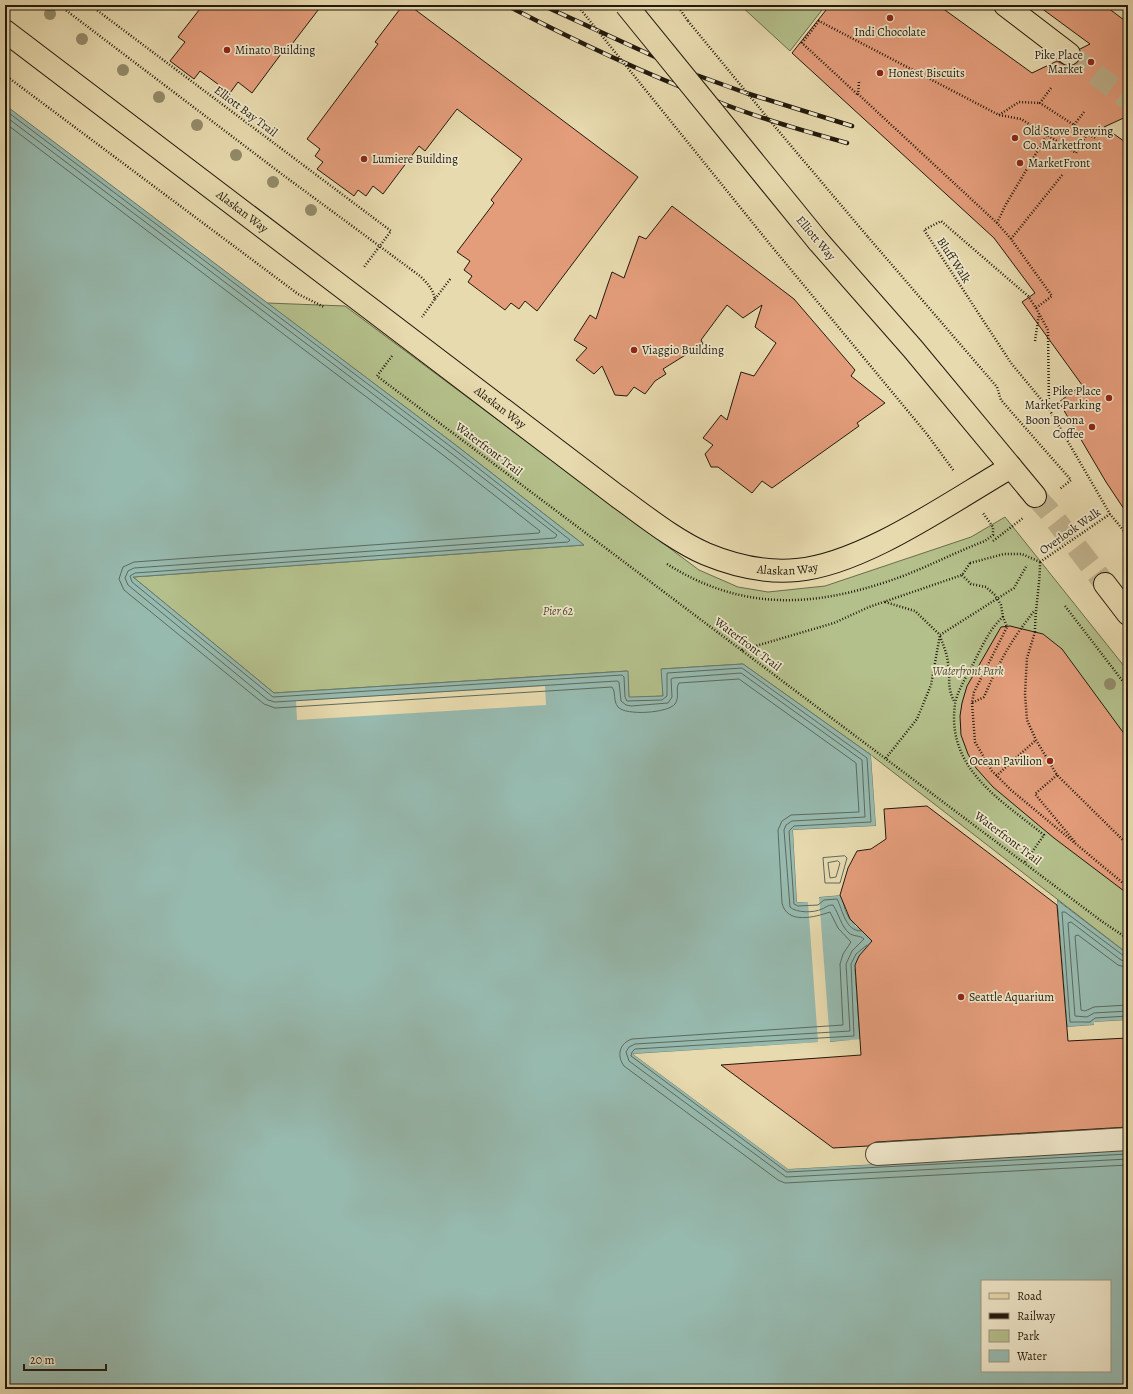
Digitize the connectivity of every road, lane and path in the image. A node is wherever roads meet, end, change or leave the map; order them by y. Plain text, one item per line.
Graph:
1 (59, 5) edge
2 (90, 5) edge
3 (577, 5) edge
4 (626, 5) edge
5 (676, 5) edge
6 (1005, 5) edge
7 (5, 31) edge
8 (1069, 54) tunnel mouth
9 (5, 75) edge
10 (860, 82) dead end
11 (1051, 88) dead end
12 (858, 94) junction
13 (1040, 103) junction
14 (1084, 112) dead end
15 (999, 116) junction
16 (1074, 125) junction
17 (1087, 134) junction
18 (1047, 135) junction
19 (1095, 138) dead end
20 (1063, 174) dead end
21 (997, 223) junction
22 (1011, 239) junction
23 (381, 246) junction
24 (364, 267) dead end
25 (451, 278) dead end
26 (435, 299) junction
27 (1036, 308) junction
28 (328, 309) dead end
29 (1039, 313) junction
30 (420, 320) dead end
31 (1035, 341) dead end
32 (386, 352) dead end
33 (1049, 409) junction
34 (926, 432) dead end
35 (1011, 467) junction
36 (1071, 480) dead end
37 (1035, 496) tunnel mouth
38 (1110, 514) junction
39 (993, 527) dead end
40 (1006, 531) dead end
41 (1128, 536) edge
42 (985, 541) dead end
43 (993, 541) dead end
44 (1040, 562) junction
45 (1027, 565) dead end
46 (962, 576) junction
47 (1105, 584) tunnel mouth
48 (884, 602) junction
49 (1065, 606) dead end
50 (1035, 610) junction
51 (1128, 614) edge
52 (1003, 616) junction
53 (940, 635) junction
54 (742, 650) junction
55 (1128, 688) edge
56 (955, 703) junction
57 (972, 703) junction
58 (1036, 740) junction
59 (886, 758) junction
60 (1057, 775) junction
61 (996, 776) junction
62 (1128, 845) edge
63 (1081, 848) junction
64 (1025, 862) junction
65 (1128, 879) edge
66 (1128, 939) edge
67 (1128, 1139) edge
68 (877, 1154) dead end

1 - 23 path
2 - 23 path, Elliott Bay Trail
3 - 34 path, bridge
4 - 35 main road, Elliott Way, bridge
5 - 36 path, bridge
6 - 8 main road
7 - 35 main road, Alaskan Way
9 - 28 path
10 - 12 path
11 - 13 path
12 - 15 path
12 - 21 path
13 - 15 path
13 - 16 path
14 - 16 path
15 - 18 path
16 - 17 path
17 - 18 path
17 - 19 path
18 - 21 path
20 - 22 path
21 - 22 path
22 - 27 path
23 - 24 path
23 - 26 path
25 - 26 path
26 - 30 path
27 - 29 path
27 - 33 path, Bluff Walk
29 - 31 path
29 - 33 path
32 - 54 path, Waterfront Trail
33 - 38 path, Bluff Walk
35 - 37 main road
38 - 41 path, Bluff Walk
38 - 44 path, Overlook Walk, bridge
39 - 42 path
40 - 43 path
44 - 46 path, bridge
44 - 50 path, bridge
45 - 53 path
46 - 48 path
46 - 52 path, bridge
47 - 51 main road
48 - 53 path
48 - 54 path
49 - 55 path
50 - 57 path
50 - 58 path, bridge
52 - 56 path
52 - 57 path
53 - 56 path
53 - 59 path
54 - 59 path, Waterfront Trail
56 - 64 path
57 - 61 path
58 - 60 path
58 - 61 path
59 - 64 path, Waterfront Trail
60 - 62 path
60 - 63 path
61 - 63 path
63 - 65 path
64 - 66 path, Waterfront Trail
67 - 68 lane

